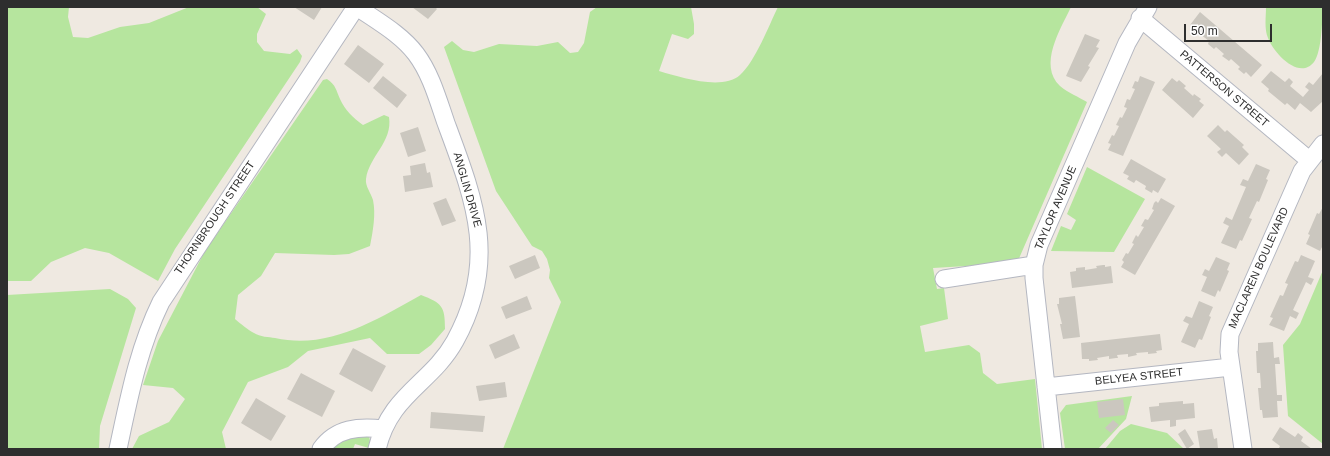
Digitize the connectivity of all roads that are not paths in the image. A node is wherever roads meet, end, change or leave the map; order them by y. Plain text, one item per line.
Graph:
1 (356, 7) edge
2 (1144, 12) edge
3 (1323, 144) edge
4 (1309, 160) junction
5 (1034, 265) junction
6 (944, 279) dead end
7 (1231, 367) junction
8 (1046, 387) junction
9 (383, 429) junction
10 (118, 449) edge
11 (321, 449) edge
12 (376, 449) edge
13 (1053, 449) edge
14 (1243, 449) edge

1 - 9 street, ANGLIN DRIVE
1 - 10 street, THORNBROUGH STREET
2 - 4 street, PATTERSON STREET
2 - 5 street, TAYLOR AVENUE
3 - 4 street, MACLAREN BOULEVARD
4 - 7 street, MACLAREN BOULEVARD
5 - 6 street
5 - 8 street, TAYLOR AVENUE
7 - 8 street, BELYEA STREET
7 - 14 street, MACLAREN BOULEVARD
8 - 13 street, TAYLOR AVENUE
9 - 11 street
9 - 12 street, ANGLIN DRIVE

